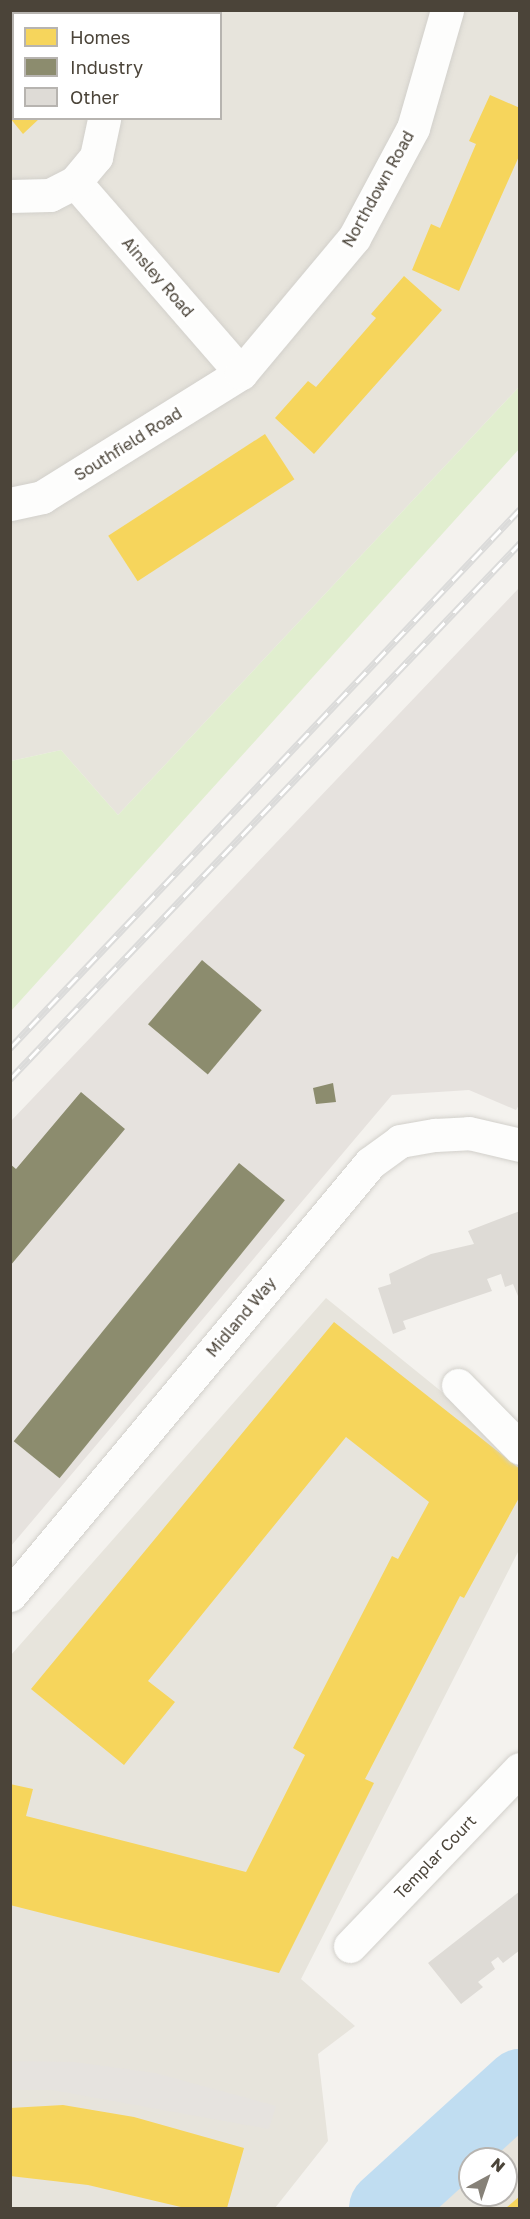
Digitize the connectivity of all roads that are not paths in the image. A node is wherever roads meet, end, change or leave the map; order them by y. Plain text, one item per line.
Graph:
1 (447, 10) edge
2 (104, 120) edge
3 (75, 182) junction
4 (10, 196) edge
5 (242, 372) junction
6 (10, 504) edge
7 (519, 1145) edge
8 (458, 1385) dead end
9 (519, 1448) edge
10 (10, 1595) edge
11 (519, 1769) edge
12 (350, 1946) dead end

1 - 5 street, Northdown Road
2 - 3 street
3 - 4 street
3 - 5 street, Ainsley Road
5 - 6 street, Southfield Road
7 - 10 street, Midland Way
8 - 9 street
11 - 12 street, Templar Court

